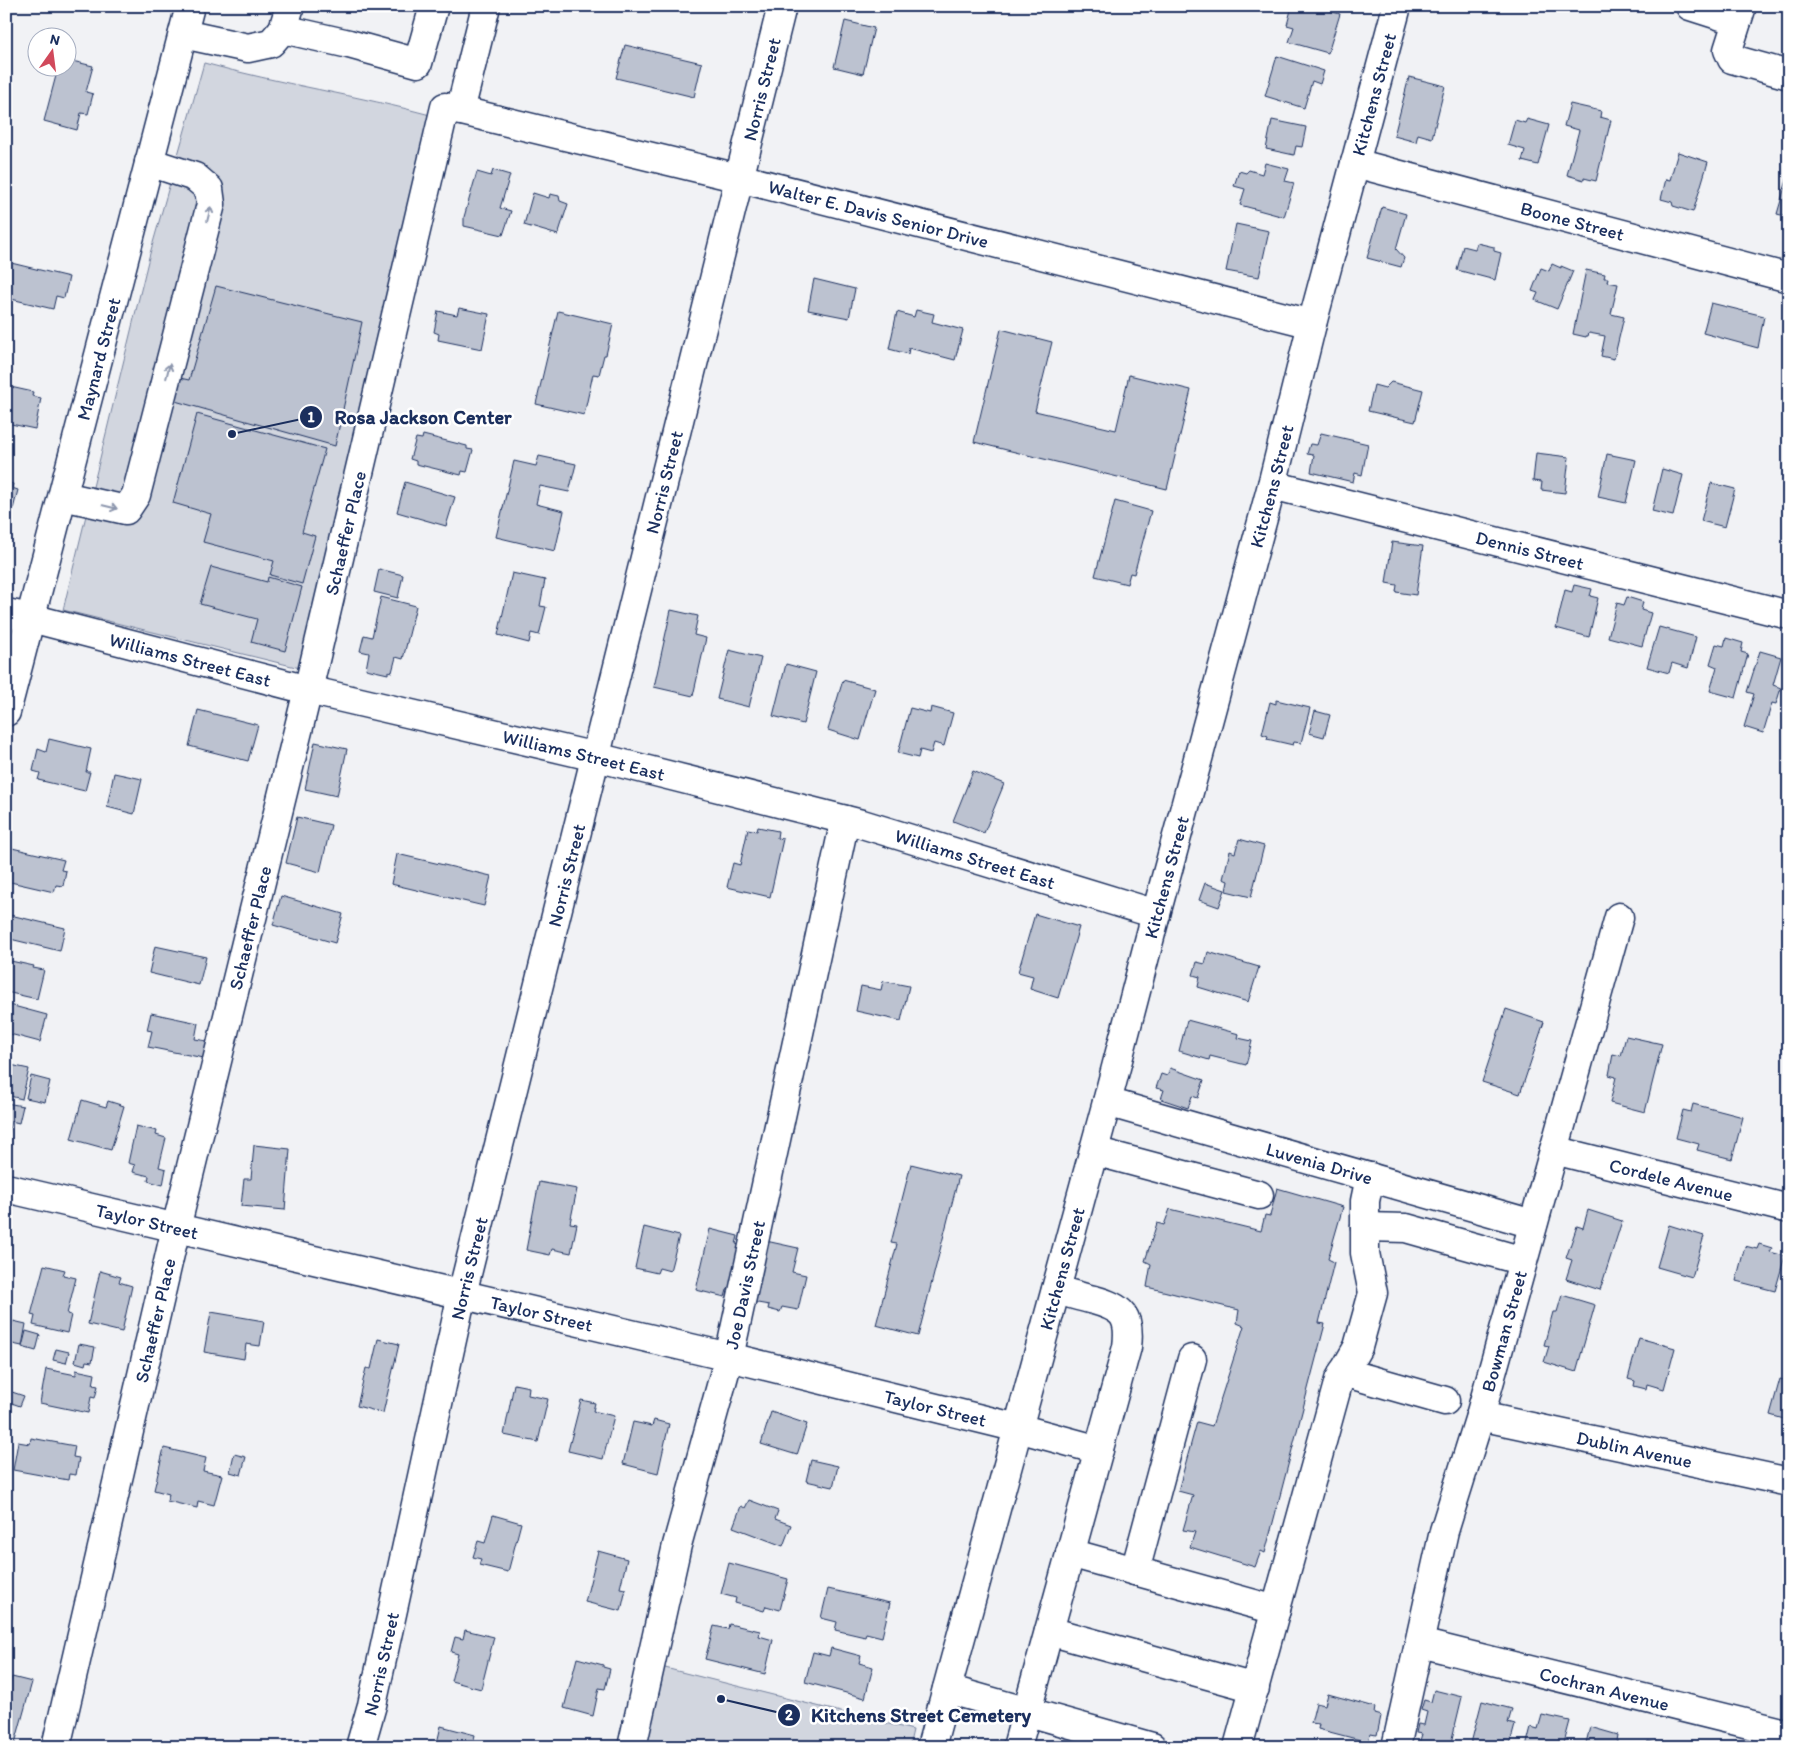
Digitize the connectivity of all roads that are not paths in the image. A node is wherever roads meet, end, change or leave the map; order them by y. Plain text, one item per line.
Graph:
1 (190, 6) edge
2 (434, 6) edge
3 (486, 6) edge
4 (782, 6) edge
5 (1397, 6) edge
6 (1690, 6) edge
7 (1740, 14) edge
8 (287, 17) edge
9 (183, 34) junction
10 (1789, 75) edge
11 (452, 109) junction
12 (149, 162) junction
13 (1355, 163) junction
14 (739, 178) junction
15 (1789, 278) edge
16 (1312, 324) junction
17 (1272, 484) junction
18 (63, 496) junction
19 (1789, 615) edge
20 (19, 616) edge
21 (308, 690) junction
22 (6, 712) edge
23 (596, 757) junction
24 (845, 820) junction
25 (1156, 914) junction
26 (1619, 917) dead end
27 (1107, 1102) junction
28 (1554, 1150) junction
29 (1094, 1151) junction
30 (1370, 1177) junction
31 (6, 1188) edge
32 (1259, 1195) dead end
33 (1789, 1209) edge
34 (1533, 1224) junction
35 (1365, 1227) junction
36 (176, 1228) junction
37 (1523, 1261) junction
38 (1056, 1290) junction
39 (462, 1294) junction
40 (729, 1357) junction
41 (1192, 1359) dead end
42 (1343, 1372) junction
43 (1445, 1400) dead end
44 (1480, 1416) junction
45 (1018, 1428) junction
46 (1099, 1450) junction
47 (1789, 1482) edge
48 (1070, 1553) junction
49 (1135, 1571) junction
50 (1276, 1610) junction
51 (1049, 1632) junction
52 (1420, 1643) junction
53 (1254, 1688) junction
54 (946, 1689) junction
55 (1027, 1712) junction
56 (1789, 1734) edge
57 (56, 1747) edge
58 (360, 1747) edge
59 (632, 1747) edge
60 (931, 1747) edge
61 (1017, 1747) edge
62 (1152, 1747) edge
63 (1238, 1747) edge
64 (1396, 1747) edge

1 - 9 street, Maynard Street
2 - 8 street
3 - 11 street, Schaeffer Place
4 - 14 street, Norris Street
5 - 13 street, Kitchens Street
6 - 7 street
7 - 10 street
8 - 9 street
9 - 12 street, Maynard Street
11 - 14 street, Walter E. Davis Senior Drive
11 - 21 street, Schaeffer Place
12 - 18 street, Maynard Street
18 -> 12 street
13 - 15 street, Boone Street
13 - 16 street, Kitchens Street
14 - 16 street, Walter E. Davis Senior Drive
14 - 23 street, Norris Street
16 - 17 street, Kitchens Street
17 - 19 street, Dennis Street
17 - 25 street, Kitchens Street
18 - 20 street, Maynard Street
20 - 21 street, Williams Street East
20 - 22 street, Maynard Street
21 - 23 street, Williams Street East
21 - 36 street, Schaeffer Place
23 - 24 street, Williams Street East
23 - 39 street, Norris Street
24 - 25 street, Williams Street East
24 - 40 street, Joe Davis Street
25 - 27 street, Kitchens Street
26 - 28 street, Bowman Street
27 - 29 street, Kitchens Street
27 - 30 street, Luvenia Drive
28 - 33 street, Cordele Avenue
28 - 34 street, Bowman Street
29 - 32 street
29 - 38 street, Kitchens Street
30 - 34 street, Luvenia Drive
30 - 35 street
31 - 36 street, Taylor Street
34 - 37 street, Bowman Street
35 - 37 street
35 - 42 street
36 - 39 street, Taylor Street
36 - 57 street, Schaeffer Place
37 - 44 street, Bowman Street
38 - 45 street, Kitchens Street
38 - 46 street
39 - 40 street, Taylor Street
39 - 58 street, Norris Street
40 - 45 street, Taylor Street
40 - 59 street, Joe Davis Street
41 - 49 street
42 - 43 street
42 - 50 street
44 - 47 street, Dublin Avenue
44 - 52 street, Bowman Street
45 - 46 street, Taylor Street
45 - 54 street, Kitchens Street
46 - 48 street
48 - 49 street
48 - 51 street
49 - 50 street
50 - 53 street
51 - 53 street
51 - 55 street
52 - 56 street, Cochran Avenue
52 - 64 street, Bowman Street
53 - 63 street
54 - 55 street
54 - 60 street, Kitchens Street
55 - 61 street
55 - 62 street

